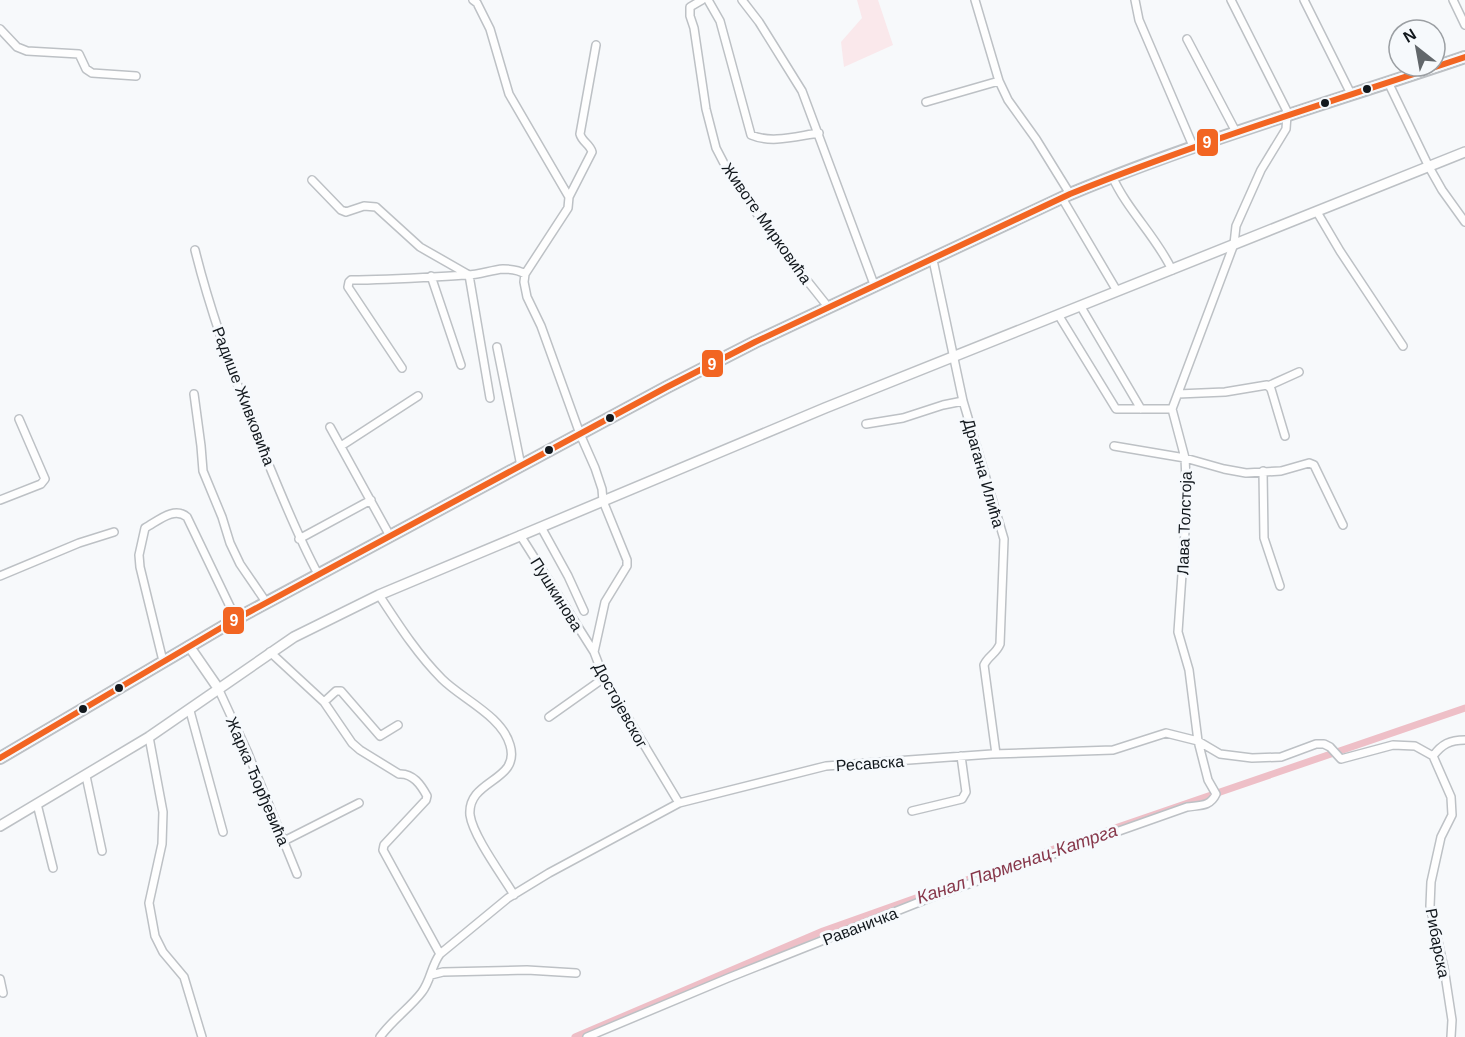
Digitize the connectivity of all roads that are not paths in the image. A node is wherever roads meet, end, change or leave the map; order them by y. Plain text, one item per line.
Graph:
1 (473, 0) edge
2 (702, 0) edge
3 (708, 0) edge
4 (742, 0) edge
5 (975, 0) edge
6 (1135, 0) edge
7 (1231, 0) edge
8 (1304, 0) edge
9 (1453, 0) edge
10 (1465, 26) edge
11 (0, 29) edge
12 (1187, 39) dead end
13 (596, 45) dead end
14 (1465, 57) edge
15 (136, 76) dead end
16 (999, 81) junction
17 (1388, 82) junction
18 (1351, 94) junction
19 (926, 102) dead end
20 (1288, 115) junction
21 (1236, 132) junction
22 (819, 133) junction
23 (1193, 146) junction
24 (1465, 152) edge
25 (1429, 167) junction
26 (1113, 176) junction
27 (312, 180) dead end
28 (569, 196) junction
29 (1066, 196) junction
30 (1317, 212) junction
31 (1465, 222) edge
32 (1234, 244) junction
33 (195, 250) dead end
34 (933, 260) junction
35 (1172, 270) junction
36 (525, 274) junction
37 (469, 275) junction
38 (431, 276) junction
39 (875, 287) junction
40 (1117, 291) junction
41 (1081, 307) junction
42 (829, 308) junction
43 (1059, 316) junction
44 (1403, 346) dead end
45 (497, 347) dead end
46 (953, 358) junction
47 (461, 365) dead end
48 (402, 368) dead end
49 (1299, 372) dead end
50 (1268, 386) junction
51 (1178, 393) junction
52 (194, 394) dead end
53 (418, 396) dead end
54 (490, 398) dead end
55 (963, 401) junction
56 (1141, 409) junction
57 (1172, 409) junction
58 (19, 419) dead end
59 (866, 424) dead end
60 (330, 427) dead end
61 (580, 434) junction
62 (1285, 436) dead end
63 (340, 446) junction
64 (1114, 446) dead end
65 (1185, 458) junction
66 (521, 466) junction
67 (1263, 471) junction
68 (0, 500) edge
69 (370, 501) junction
70 (603, 501) junction
71 (1342, 525) dead end
72 (541, 527) junction
73 (114, 532) dead end
74 (390, 536) junction
75 (520, 536) junction
76 (299, 539) junction
77 (318, 574) junction
78 (0, 576) edge
79 (1280, 586) dead end
80 (379, 595) junction
81 (266, 602) junction
82 (584, 611) dead end
83 (236, 619) junction
84 (189, 646) junction
85 (270, 652) junction
86 (594, 652) junction
87 (163, 661) junction
88 (604, 678) junction
89 (218, 688) junction
90 (324, 702) junction
91 (190, 711) junction
92 (549, 717) dead end
93 (398, 725) dead end
94 (149, 737) junction
95 (1465, 740) edge
96 (1198, 741) junction
97 (996, 754) junction
98 (961, 756) junction
99 (1433, 756) junction
100 (0, 758) edge
101 (86, 776) junction
102 (359, 803) dead end
103 (679, 803) junction
104 (37, 804) junction
105 (912, 811) dead end
106 (0, 826) edge
107 (223, 832) dead end
108 (284, 841) junction
109 (102, 851) dead end
110 (53, 868) dead end
111 (297, 874) dead end
112 (514, 895) junction
113 (440, 954) junction
114 (576, 973) dead end
115 (431, 975) junction
116 (0, 979) edge
117 (3, 993) dead end
118 (1451, 1033) edge
119 (202, 1037) edge
120 (380, 1037) edge
121 (587, 1037) edge
122 (1445, 1037) edge

1 - 28 street
2 - 42 street, Животе Мирковића
3 - 22 street
4 - 22 street
5 - 16 street
6 - 23 street
7 - 20 street
8 - 18 street
9 - 10 street
11 - 15 street
12 - 21 street
13 - 28 street
14 - 17 main road
16 - 19 street
16 - 29 street
17 - 18 main road
17 - 25 street
18 - 20 main road
20 - 21 main road
20 - 32 street
21 - 23 main road
22 - 39 street
23 - 26 main road
24 - 25 street
25 - 30 street
25 - 31 street
26 - 29 main road
26 - 35 street
27 - 37 street
28 - 36 street
29 - 34 main road
29 - 40 street
30 - 32 street
30 - 44 street
32 - 35 street
32 - 51 street
33 - 76 street, Радише Живковића
34 - 39 main road
34 - 46 street
35 - 40 street
36 - 37 street
36 - 61 street, Достојевског
37 - 38 street
37 - 54 street
38 - 47 street
38 - 48 street
39 - 42 main road
40 - 41 street
41 - 43 street
41 - 56 street
42 - 61 main road
43 - 46 street
43 - 56 street
45 - 66 street
46 - 55 street, Драгана Илића
46 - 70 street
49 - 50 street
50 - 51 street
50 - 62 street
51 - 57 street
52 - 81 street
53 - 63 street
55 - 59 street
55 - 97 street, Драгана Илића
56 - 57 street
57 - 65 street, Лава Толстоја
58 - 68 street
60 - 63 street
61 - 66 main road
61 - 70 street, Достојевског
63 - 69 street
64 - 65 street
65 - 67 street
65 - 96 street, Лава Толстоја
66 - 74 main road
67 - 71 street
67 - 79 street
69 - 74 street
69 - 76 street
70 - 72 street
70 - 86 street, Достојевског
72 - 75 street
72 - 82 street
73 - 78 street
74 - 77 main road
75 - 80 street
75 - 86 street, Пушкинова
76 - 77 street, Радише Живковића
77 - 81 main road
80 - 85 street
80 - 112 street
81 - 83 main road
83 - 84 main road
83 - 87 street
84 - 87 main road
84 - 89 street
85 - 89 street
85 - 90 street
86 - 88 street, Достојевског
87 - 100 main road
88 - 92 street
88 - 103 street, Достојевског
89 - 91 street
89 - 108 street, Жарка Ђорђевића
90 - 93 street
90 - 113 street
91 - 94 street
91 - 107 street
94 - 101 street
94 - 119 street
95 - 99 street
96 - 97 street, Ресавска
96 - 99 street, Ресавска
96 - 121 street, Раваничка
97 - 98 street, Ресавска
98 - 103 street, Ресавска
98 - 105 street
99 - 118 street, Рибарска
101 - 104 street
101 - 109 street
102 - 108 street
103 - 112 street, Ресавска
104 - 106 street
104 - 110 street
108 - 111 street, Жарка Ђорђевића
112 - 113 street, Ресавска
113 - 115 street, Ресавска
114 - 115 street
115 - 120 street, Ресавска
116 - 117 street
118 - 122 street, Рибарска

